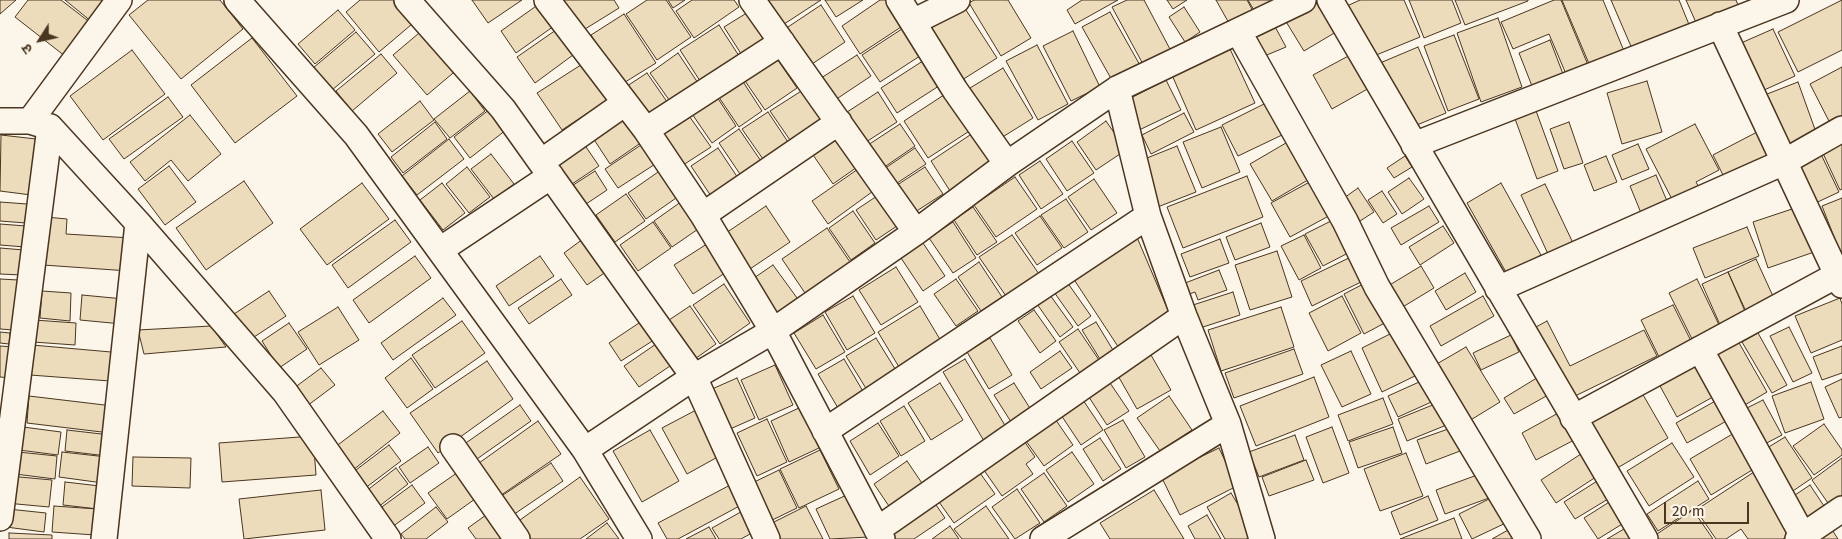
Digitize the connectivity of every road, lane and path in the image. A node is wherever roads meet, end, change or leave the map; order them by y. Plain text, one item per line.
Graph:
1 (119, 0) edge
2 (237, 0) edge
3 (407, 0) edge
4 (547, 0) edge
5 (752, 0) edge
6 (899, 0) edge
7 (957, 0) edge
8 (1303, 0) edge
9 (1330, 0) edge
10 (1786, 0) edge
11 (913, 22) junction
12 (1720, 25) junction
13 (1238, 31) junction
14 (782, 42) junction
15 (1117, 89) junction
16 (625, 103) junction
17 (0, 121) edge
18 (839, 122) junction
19 (40, 124) junction
20 (1842, 129) edge
21 (646, 130) junction
22 (1414, 145) junction
23 (1784, 162) junction
24 (1007, 164) junction
25 (546, 169) junction
26 (702, 215) junction
27 (1148, 216) junction
28 (138, 223) junction
29 (916, 232) junction
30 (440, 250) junction
31 (1840, 280) edge
32 (1498, 289) junction
33 (1184, 316) junction
34 (773, 331) junction
35 (1700, 349) junction
36 (694, 377) junction
37 (1572, 418) junction
38 (1228, 424) junction
39 (825, 431) junction
40 (453, 447) dead end
41 (585, 450) junction
42 (1842, 509) edge
43 (0, 518) edge
44 (879, 535) edge
45 (1800, 537) edge
46 (104, 539) edge
47 (388, 539) edge
48 (517, 539) edge
49 (639, 539) edge
50 (767, 539) edge
51 (1043, 539) edge
52 (1262, 539) edge
53 (1528, 539) edge
54 (1645, 539) edge

1 - 19 street
2 - 30 street
3 - 25 street
4 - 16 street
5 - 14 street
6 - 11 street
7 - 11 street
8 - 13 street
9 - 22 street
10 - 12 street
11 - 24 street
12 - 22 street
12 - 23 street
13 - 15 street
13 - 53 street
14 - 18 street
14 - 21 street
15 - 24 street
15 - 27 street
16 - 21 street
16 - 25 street
17 - 19 street
18 - 26 street
18 - 29 street
19 - 28 street
19 - 43 street
20 - 23 street
21 - 26 street
22 - 32 street
23 - 31 street
23 - 32 street
24 - 29 street
25 - 30 street
25 - 36 street
26 - 34 street
27 - 33 street
27 - 39 street
28 - 46 street
28 - 47 street
29 - 34 street
30 - 41 street
31 - 35 street
32 - 37 street
33 - 38 street
33 - 44 street
34 - 36 street
34 - 39 street
35 - 37 street
35 - 45 street
36 - 41 street
36 - 50 street
37 - 54 street
38 - 51 street
38 - 52 street
39 - 44 street
40 - 48 street
41 - 49 street
42 - 45 street

